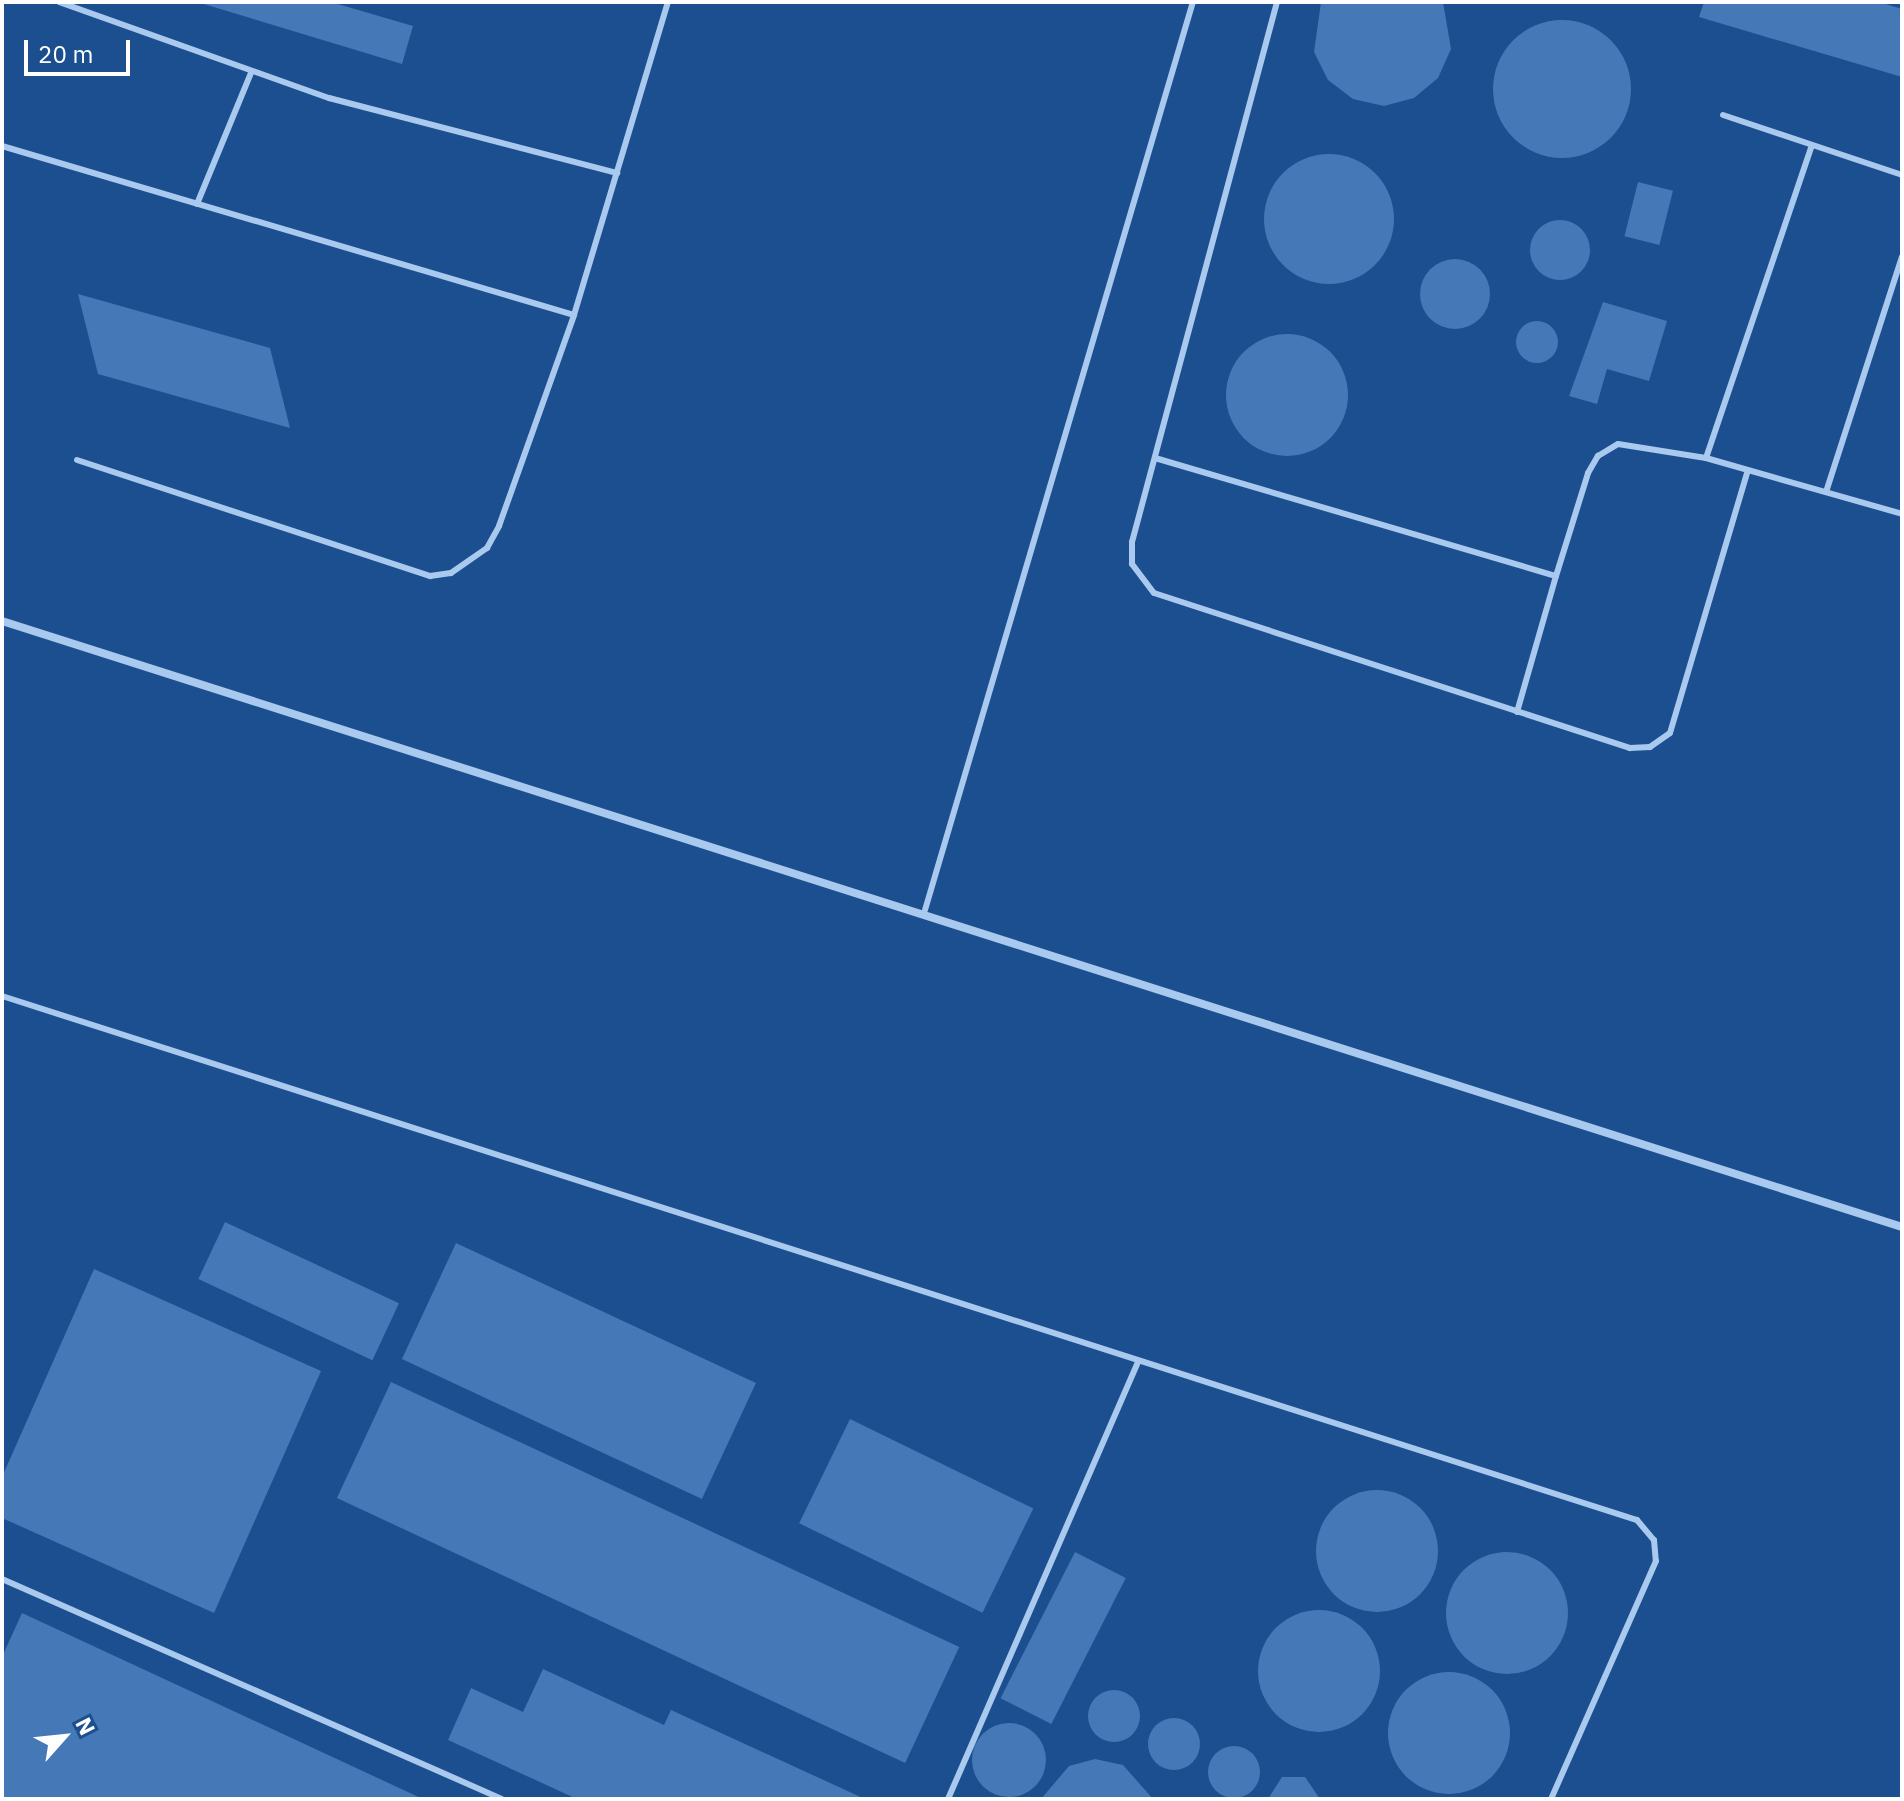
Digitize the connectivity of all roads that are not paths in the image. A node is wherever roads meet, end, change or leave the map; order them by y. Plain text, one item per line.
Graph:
1 (59, 2) edge
2 (668, 2) edge
3 (1193, 2) edge
4 (1277, 2) edge
5 (251, 73) junction
6 (1723, 115) dead end
7 (1812, 145) junction
8 (2, 146) edge
9 (617, 173) junction
10 (1902, 175) edge
11 (197, 204) junction
12 (1902, 257) edge
13 (574, 315) junction
14 (1155, 458) junction
15 (1706, 458) junction
16 (77, 460) dead end
17 (1748, 470) junction
18 (1826, 492) junction
19 (1902, 514) edge
20 (1556, 576) junction
21 (2, 621) edge
22 (1517, 712) junction
23 (925, 910) junction
24 (2, 996) edge
25 (1902, 1227) edge
26 (1138, 1361) junction
27 (2, 1579) edge
28 (502, 1799) edge
29 (948, 1799) edge
30 (1551, 1799) edge

1 - 5 lane
2 - 9 lane
3 - 23 lane
4 - 14 lane
5 - 9 lane
5 - 11 lane
6 - 7 lane
7 - 10 lane
7 - 15 lane
8 - 11 lane
9 - 13 lane
11 - 13 lane
12 - 18 lane
13 - 16 lane
14 - 20 lane
14 - 22 lane
15 - 17 lane
15 - 20 lane
17 - 18 lane
17 - 22 lane
18 - 19 lane
20 - 22 lane
21 - 23 street
23 - 25 street
24 - 26 lane
26 - 29 lane
26 - 30 lane
27 - 28 lane

